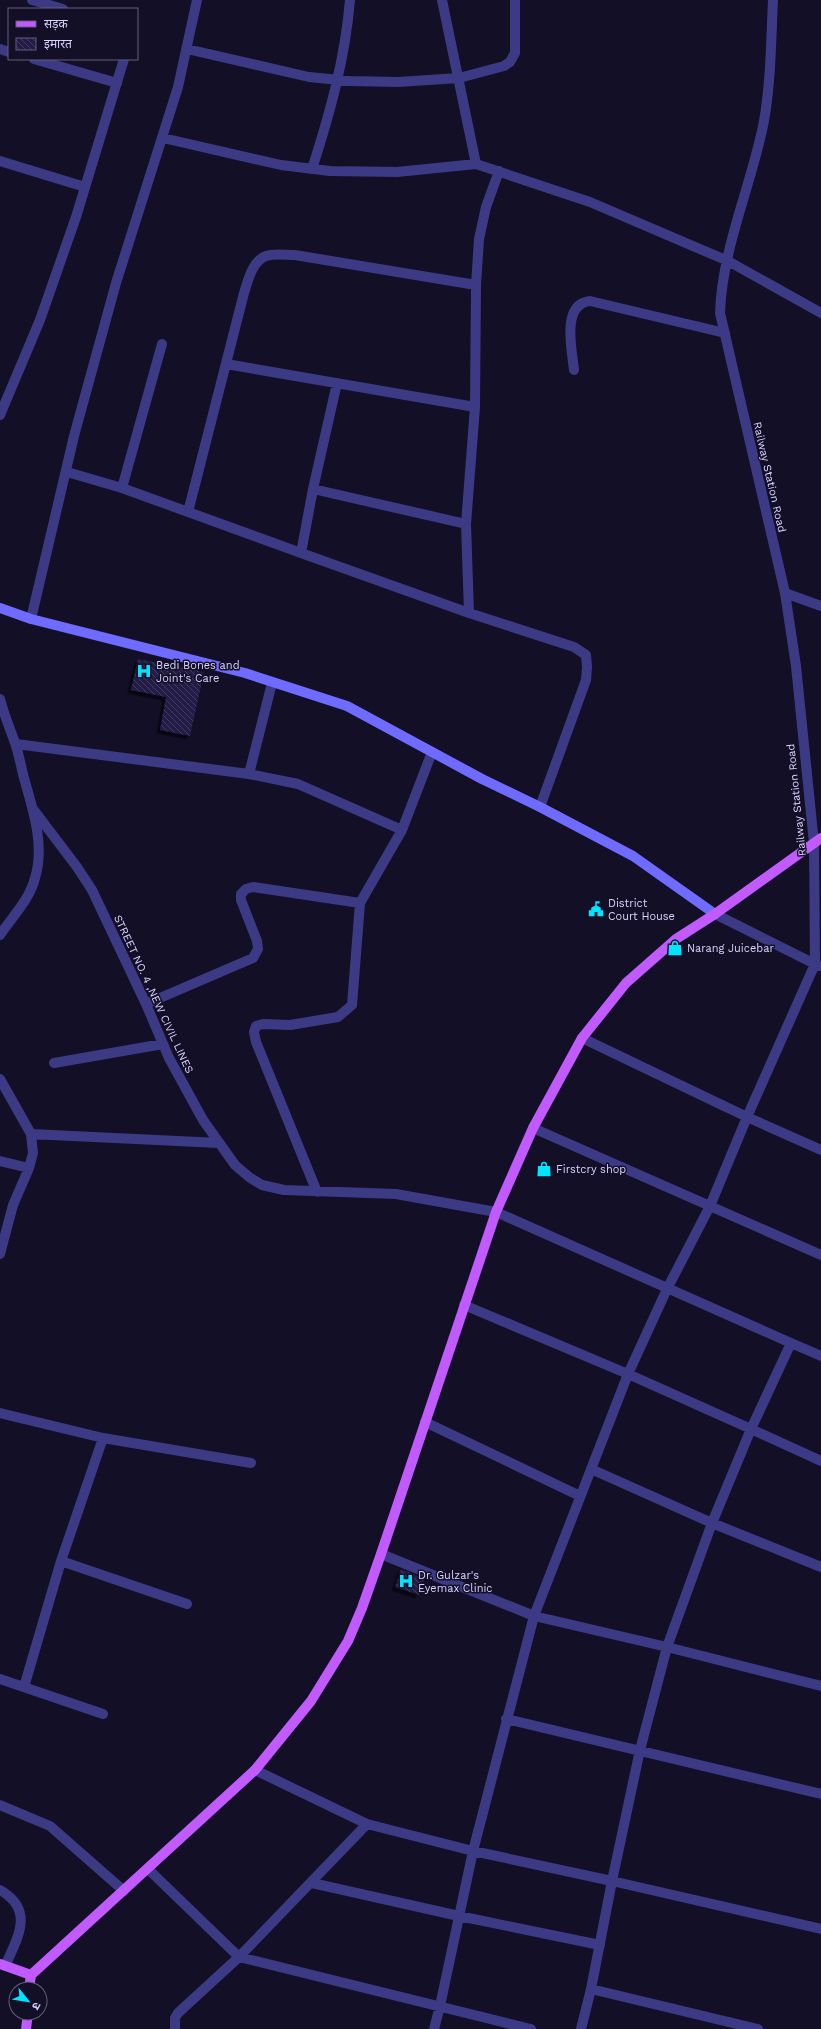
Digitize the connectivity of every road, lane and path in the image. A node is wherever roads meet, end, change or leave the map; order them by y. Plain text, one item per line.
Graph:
1 (32, 0) edge
2 (197, 0) edge
3 (350, 0) edge
4 (442, 0) edge
5 (515, 0) edge
6 (773, 0) edge
7 (60, 8) edge
8 (187, 49) junction
9 (37, 60) edge
10 (124, 60) edge
11 (459, 78) junction
12 (338, 80) junction
13 (117, 83) junction
14 (163, 138) junction
15 (0, 161) edge
16 (476, 164) junction
17 (312, 169) junction
18 (499, 171) junction
19 (85, 187) junction
20 (728, 261) junction
21 (476, 285) junction
22 (821, 313) edge
23 (725, 333) junction
24 (162, 344) dead end
25 (226, 364) junction
26 (574, 370) dead end
27 (337, 383) junction
28 (475, 407) junction
29 (0, 414) edge
30 (67, 472) junction
31 (122, 488) junction
32 (313, 489) junction
33 (188, 512) junction
34 (466, 524) junction
35 (301, 553) junction
36 (785, 593) junction
37 (821, 606) edge
38 (0, 608) edge
39 (469, 614) junction
40 (31, 619) junction
41 (272, 683) junction
42 (0, 699) edge
43 (2, 715) edge
44 (16, 744) junction
45 (432, 752) junction
46 (249, 774) junction
47 (540, 807) junction
48 (33, 809) junction
49 (402, 830) junction
50 (818, 841) edge
51 (360, 903) junction
52 (715, 914) junction
53 (0, 935) edge
54 (818, 966) edge
55 (146, 1004) junction
56 (582, 1038) junction
57 (162, 1044) junction
58 (54, 1063) dead end
59 (0, 1079) edge
60 (747, 1117) junction
61 (533, 1128) junction
62 (31, 1134) junction
63 (219, 1143) junction
64 (821, 1150) edge
65 (0, 1161) edge
66 (30, 1168) junction
67 (317, 1192) junction
68 (710, 1206) junction
69 (496, 1212) junction
70 (0, 1254) edge
71 (821, 1255) edge
72 (667, 1289) junction
73 (464, 1305) junction
74 (791, 1343) junction
75 (821, 1356) edge
76 (628, 1374) junction
77 (0, 1414) edge
78 (425, 1422) junction
79 (750, 1429) junction
80 (102, 1438) junction
81 (821, 1461) edge
82 (251, 1463) dead end
83 (591, 1469) junction
84 (580, 1496) junction
85 (712, 1523) junction
86 (381, 1554) junction
87 (61, 1561) junction
88 (820, 1563) edge
89 (187, 1604) dead end
90 (534, 1616) junction
91 (667, 1647) junction
92 (0, 1679) edge
93 (821, 1686) edge
94 (24, 1687) junction
95 (103, 1714) dead end
96 (506, 1719) junction
97 (640, 1750) junction
98 (255, 1770) junction
99 (821, 1794) edge
100 (0, 1805) edge
101 (367, 1824) junction
102 (473, 1851) junction
103 (148, 1869) junction
104 (312, 1882) junction
105 (612, 1882) junction
106 (0, 1890) edge
107 (124, 1891) junction
108 (459, 1916) junction
109 (821, 1929) edge
110 (600, 1945) junction
111 (239, 1957) junction
112 (2, 1965) edge
113 (31, 1975) junction
114 (31, 1981) edge
115 (591, 1989) junction
116 (440, 2006) junction
117 (175, 2029) edge
118 (434, 2029) edge
119 (531, 2029) edge
120 (581, 2029) edge
121 (758, 2029) edge

1 - 7 street
2 - 8 street
3 - 12 street
4 - 11 street
5 - 11 street
6 - 20 street, Railway Station Road
8 - 12 street
8 - 14 street
9 - 13 street
10 - 13 street
11 - 12 street
11 - 16 street
12 - 17 street
13 - 19 street
14 - 17 street
14 - 30 street
15 - 19 street
16 - 17 street
16 - 18 street
18 - 20 street
18 - 21 street
19 - 29 street
20 - 22 street
20 - 23 street, Railway Station Road
21 - 25 street
21 - 28 street
23 - 26 street
23 - 36 street, Railway Station Road
24 - 31 street
25 - 27 street
25 - 33 street
27 - 28 street
27 - 32 street
28 - 34 street
30 - 31 street
30 - 40 street
31 - 33 street
32 - 34 street
32 - 35 street
33 - 35 street
34 - 39 street
35 - 39 street
36 - 37 street
36 - 50 street, Railway Station Road
38 - 40 main road
39 - 47 street
40 - 41 main road
41 - 45 main road
41 - 46 street
42 - 43 street, STREET NO. 4 ,NEW CIVIL LINES
43 - 44 street, STREET NO. 4 ,NEW CIVIL LINES
44 - 46 street
44 - 48 street, STREET NO. 4 ,NEW CIVIL LINES
45 - 47 main road
45 - 49 street
46 - 49 street
47 - 52 main road
48 - 53 street, STREET NO. 4 ,NEW CIVIL LINES
48 - 55 street, STREET NO. 4 ,NEW CIVIL LINES
49 - 51 street
50 - 52 main road
50 - 54 street, Railway Station Road
51 - 55 street
51 - 67 street
52 - 54 street
52 - 56 main road
54 - 60 street
55 - 57 street, STREET NO. 4 ,NEW CIVIL LINES
56 - 60 street
56 - 61 main road
57 - 58 street
57 - 63 street, STREET NO. 4 ,NEW CIVIL LINES
59 - 62 street
60 - 64 street
60 - 68 street
61 - 68 street
61 - 69 main road
62 - 63 street
62 - 66 street
63 - 67 street, STREET NO. 4 ,NEW CIVIL LINES
65 - 66 street
66 - 70 street
67 - 69 street, STREET NO. 4 ,NEW CIVIL LINES
68 - 71 street
68 - 72 street
69 - 72 street, STREET NO. 4 ,NEW CIVIL LINES
69 - 73 main road
72 - 74 street, STREET NO. 4 ,NEW CIVIL LINES
72 - 76 street
73 - 76 street
73 - 78 main road
74 - 75 street, STREET NO. 4 ,NEW CIVIL LINES
74 - 79 street
76 - 79 street
76 - 83 street
77 - 80 street
78 - 84 street
78 - 86 main road
79 - 81 street
79 - 85 street
80 - 82 street
80 - 87 street
83 - 84 street
83 - 85 street
84 - 90 street
85 - 88 street
85 - 91 street
86 - 90 street
86 - 98 main road
87 - 89 street
87 - 94 street
90 - 91 street
90 - 96 street
91 - 93 street
91 - 97 street
92 - 94 street
94 - 95 street
96 - 97 street
96 - 102 street
97 - 99 street
97 - 105 street
98 - 101 street
98 - 103 main road
100 - 107 street
101 - 102 street
101 - 104 street
102 - 105 street
102 - 108 street
103 - 107 main road
103 - 111 street
104 - 108 street
104 - 111 street
105 - 109 street
105 - 110 street
106 - 112 street
107 - 113 main road
108 - 110 street
108 - 116 street
110 - 115 street
111 - 116 street
111 - 117 street
112 - 113 main road
113 - 114 main road
115 - 120 street
115 - 121 street
116 - 118 street
116 - 119 street

